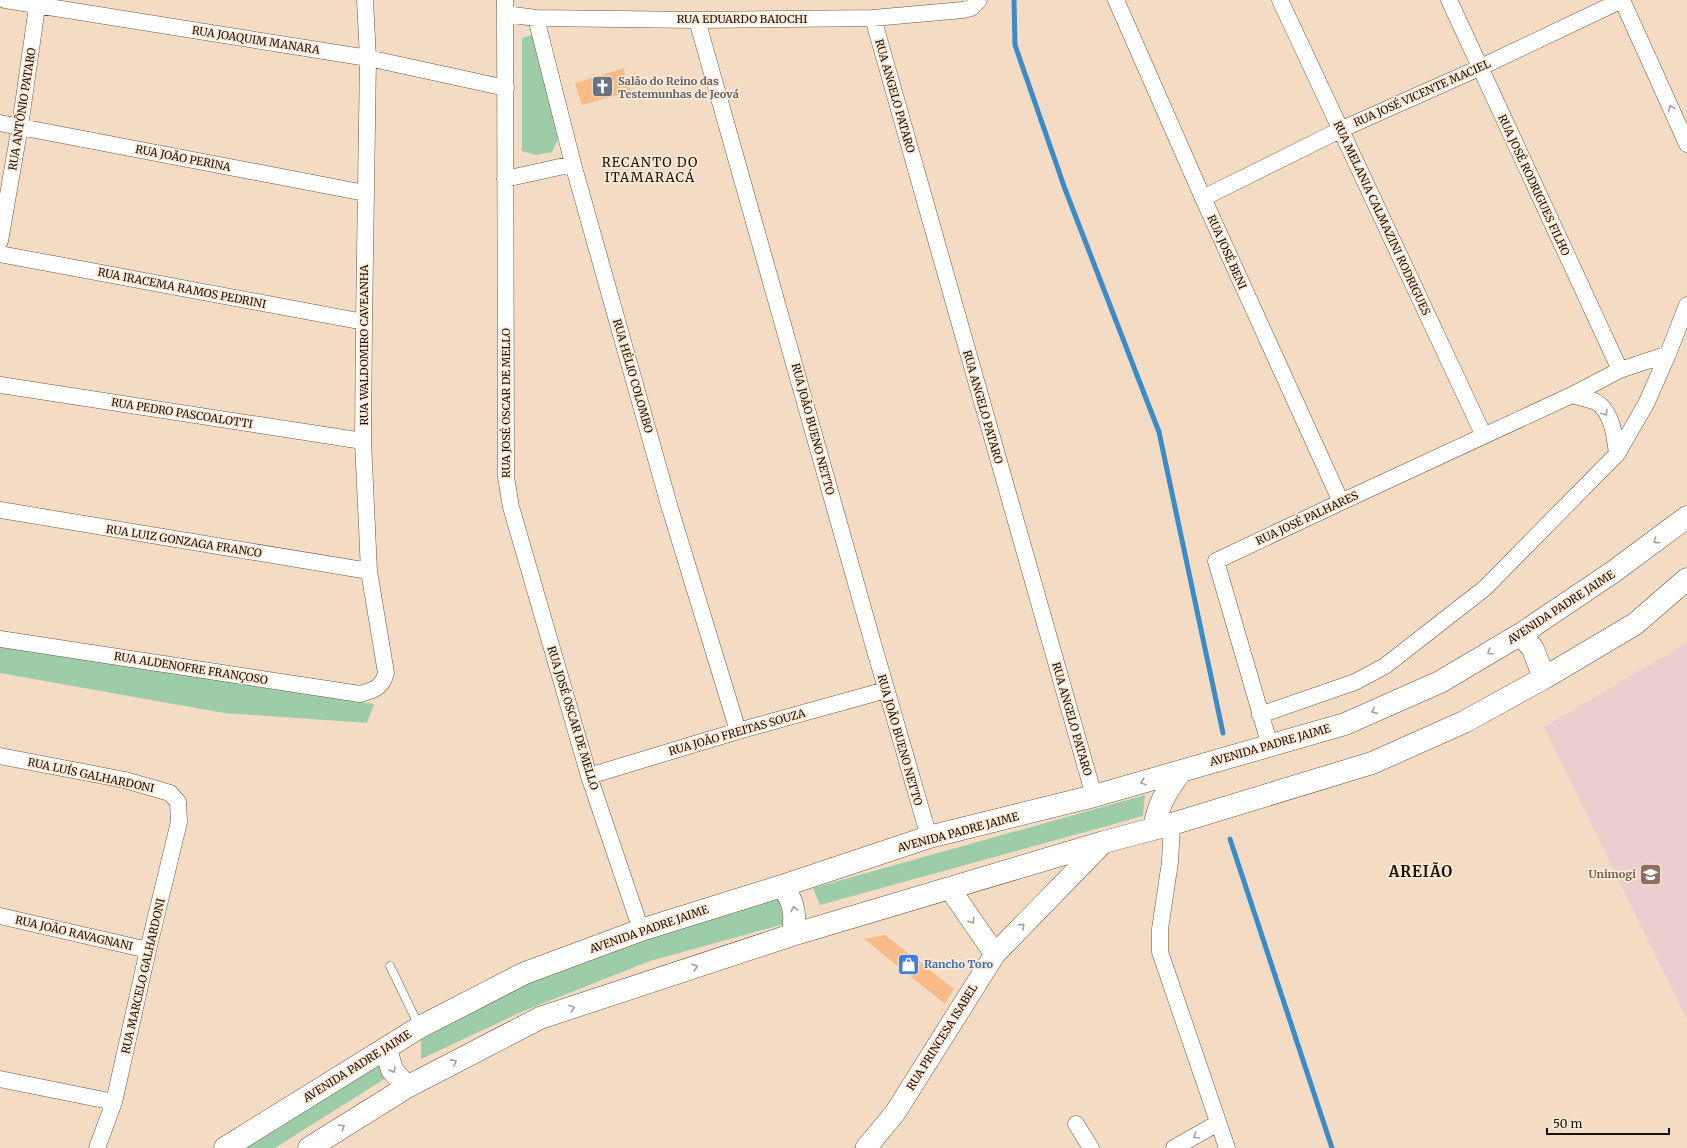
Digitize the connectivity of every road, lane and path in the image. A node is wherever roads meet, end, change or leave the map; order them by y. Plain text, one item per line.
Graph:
1 (5, 0) edge
2 (365, 0) edge
3 (1116, 0) edge
4 (1280, 0) edge
5 (1449, 0) edge
6 (1622, 0) edge
7 (978, 1) edge
8 (38, 3) edge
9 (505, 7) edge
10 (536, 18) junction
11 (873, 18) junction
12 (697, 20) junction
13 (368, 58) junction
14 (1479, 68) junction
15 (506, 88) junction
16 (0, 123) edge
17 (20, 126) junction
18 (1340, 130) junction
19 (1687, 144) edge
20 (572, 164) junction
21 (506, 179) junction
22 (365, 193) junction
23 (1203, 198) junction
24 (0, 241) edge
25 (0, 254) edge
26 (1687, 304) edge
27 (364, 322) junction
28 (1668, 354) junction
29 (1620, 370) junction
30 (0, 385) edge
31 (1572, 395) junction
32 (1484, 436) junction
33 (363, 441) junction
34 (1617, 454) junction
35 (1341, 502) junction
36 (0, 510) edge
37 (1687, 518) edge
38 (369, 571) junction
39 (1687, 579) edge
40 (1521, 634) junction
41 (0, 639) edge
42 (1544, 678) junction
43 (380, 687) joint
44 (886, 690) junction
45 (1260, 716) junction
46 (738, 731) junction
47 (1270, 746) junction
48 (0, 756) edge
49 (1180, 771) junction
50 (589, 776) junction
51 (1094, 796) junction
52 (178, 802) joint
53 (1163, 827) junction
54 (929, 837) junction
55 (1104, 842) junction
56 (782, 886) junction
57 (950, 889) junction
58 (0, 916) edge
59 (641, 930) junction
60 (792, 935) junction
61 (148, 950) junction
62 (995, 954) junction
63 (390, 966) dead end
64 (420, 1027) junction
65 (386, 1049) junction
66 (0, 1079) edge
67 (407, 1087) junction
68 (114, 1102) junction
69 (1218, 1122) junction
70 (1076, 1124) dead end
71 (97, 1148) edge
72 (225, 1148) edge
73 (309, 1148) edge
74 (866, 1148) edge
75 (1091, 1148) edge
76 (1174, 1148) edge
77 (1227, 1148) edge

1 - 8 street, RUA JOAQUIM MANARA
2 - 13 street, RUA WALDOMIRO CAVEANHA
3 - 23 street, RUA JOSÉ BENI
4 - 18 street, RUA MELANIA CALMAZINI RODRIGUES
5 - 14 street, RUA JOSÉ RODRIGUES FILHO
6 - 14 street, RUA JOSÉ VICENTE MACIEL
19 -> 6 street
7 - 11 street, RUA EDUARDO BAIOCHI
8 - 13 street, RUA JOAQUIM MANARA
8 - 17 street, RUA ANTÔNIO PATARO
9 - 10 street, RUA EDUARDO BAIOCHI
9 - 15 street, RUA JOSÉ OSCAR DE MELLO
10 - 12 street, RUA EDUARDO BAIOCHI
10 - 20 street, RUA HÉLIO COLOMBO
11 - 12 street, RUA EDUARDO BAIOCHI
11 - 51 street, RUA ANGELO PATARO
12 - 44 street, RUA JOÃO BUENO NETTO
13 - 15 street, RUA JOAQUIM MANARA
13 - 22 street, RUA WALDOMIRO CAVEANHA
14 - 18 street, RUA JOSÉ VICENTE MACIEL
14 - 29 street, RUA JOSÉ RODRIGUES FILHO
15 - 21 street, RUA JOSÉ OSCAR DE MELLO
16 - 17 street, RUA JOÃO PERINA
17 - 22 street, RUA JOÃO PERINA
17 - 24 street, RUA ANTÔNIO PATARO
18 - 23 street, RUA JOSÉ VICENTE MACIEL
18 - 32 street, RUA MELANIA CALMAZINI RODRIGUES
20 - 21 street
20 - 46 street, RUA HÉLIO COLOMBO
21 - 50 street, RUA JOSÉ OSCAR DE MELLO
22 - 27 street, RUA WALDOMIRO CAVEANHA
23 - 35 street, RUA JOSÉ BENI
25 - 27 street, RUA IRACEMA RAMOS PEDRINI
26 - 28 street
27 - 33 street, RUA WALDOMIRO CAVEANHA
28 - 29 street, RUA JOSÉ PALHARES
28 - 34 street
29 - 31 street, RUA JOSÉ PALHARES
30 - 33 street, RUA PEDRO PASCOALOTTI
31 - 32 street, RUA JOSÉ PALHARES
31 -> 34 street
32 - 35 street, RUA JOSÉ PALHARES
33 - 38 street, RUA WALDOMIRO CAVEANHA
34 - 45 street
35 - 45 street, RUA JOSÉ PALHARES
36 - 38 street, RUA LUIZ GONZAGA FRANCO
37 -> 40 main road, AVENIDA PADRE JAIME
38 - 43 street, RUA WALDOMIRO CAVEANHA
39 - 42 main road
40 - 42 main road
40 -> 47 main road, AVENIDA PADRE JAIME
41 - 43 street, RUA ALDENOFRE FRANÇOSO
42 - 53 main road
44 - 46 street, RUA JOÃO FREITAS SOUZA
44 - 54 street, RUA JOÃO BUENO NETTO
45 - 47 street, RUA JOSÉ PALHARES
46 - 50 street, RUA JOÃO FREITAS SOUZA
47 - 49 main road, AVENIDA PADRE JAIME
48 - 52 street, RUA LUÍS GALHARDONI
49 -> 51 main road, AVENIDA PADRE JAIME
49 - 53 main road
50 - 59 street, RUA JOSÉ OSCAR DE MELLO
51 - 54 main road, AVENIDA PADRE JAIME
52 - 61 street, RUA MARCELO GALHARDONI
53 - 55 main road
53 - 69 street
54 - 56 main road, AVENIDA PADRE JAIME
55 - 57 main road
62 -> 55 street, RUA PRINCESA ISABEL
56 - 59 main road, AVENIDA PADRE JAIME
60 -> 56 main road
57 - 60 main road
57 -> 62 street
58 - 61 street, RUA JOÃO RAVAGNANI
59 - 64 main road, AVENIDA PADRE JAIME
67 -> 60 main road
61 - 68 street, RUA MARCELO GALHARDONI
62 - 74 street, RUA PRINCESA ISABEL
63 - 64 lane
64 - 65 main road, AVENIDA PADRE JAIME
65 -> 67 main road
65 - 72 main road, AVENIDA PADRE JAIME
66 - 68 street
73 -> 67 main road
68 - 71 street, RUA MARCELO GALHARDONI
69 -> 76 street
69 - 77 street
70 - 75 street

